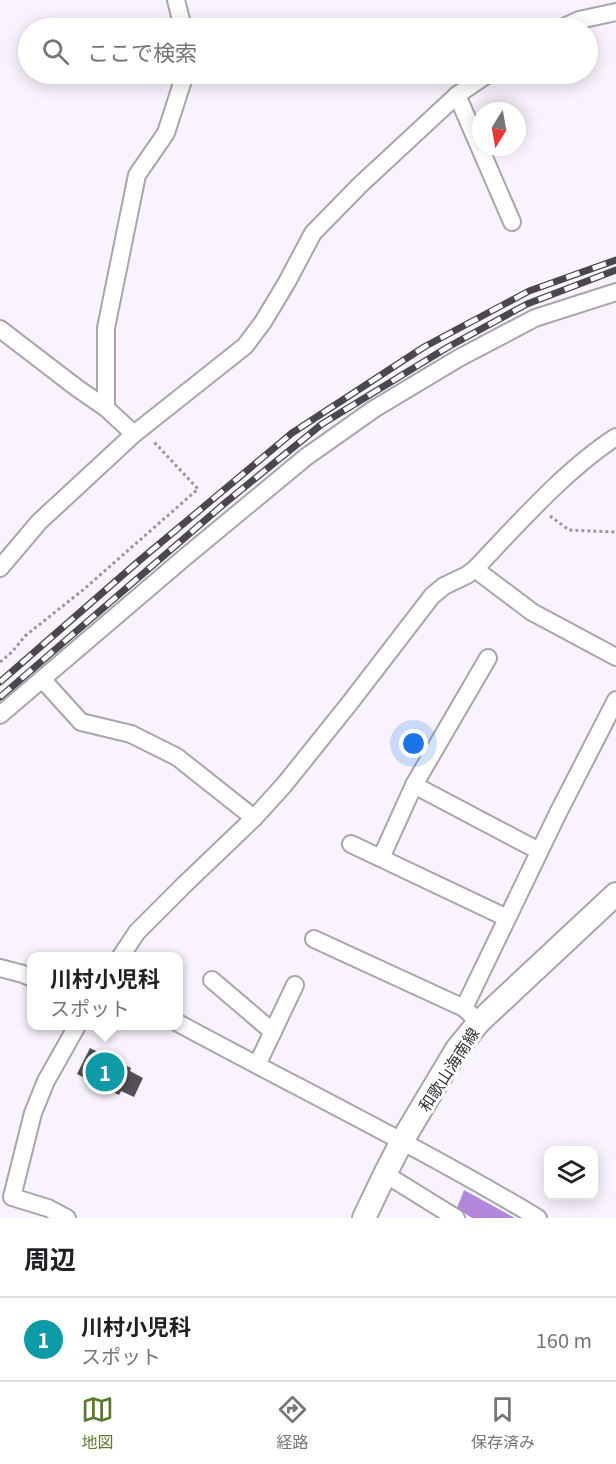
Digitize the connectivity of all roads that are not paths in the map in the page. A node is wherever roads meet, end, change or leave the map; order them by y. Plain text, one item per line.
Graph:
1 (176, 0) edge
2 (616, 12) edge
3 (180, 18) edge
4 (588, 18) edge
5 (182, 84) edge
6 (474, 84) edge
7 (458, 95) junction
8 (512, 222) dead end
9 (616, 292) edge
10 (0, 328) edge
11 (106, 408) junction
12 (137, 431) junction
13 (616, 437) edge
14 (0, 568) edge
15 (474, 569) junction
16 (616, 657) edge
17 (488, 658) dead end
18 (42, 679) junction
19 (616, 700) edge
20 (0, 715) edge
21 (414, 785) junction
22 (254, 818) junction
23 (351, 844) dead end
24 (539, 851) junction
25 (381, 858) junction
26 (616, 894) edge
27 (507, 918) junction
28 (314, 939) dead end
29 (124, 952) edge
30 (0, 968) edge
31 (27, 976) edge
32 (212, 980) dead end
33 (295, 985) dead end
34 (471, 1015) junction
35 (183, 1026) edge
36 (76, 1030) edge
37 (273, 1032) junction
38 (257, 1065) junction
39 (402, 1142) junction
40 (385, 1174) junction
41 (47, 1213) edge
42 (67, 1218) edge
43 (364, 1218) edge
44 (456, 1218) edge
45 (538, 1218) edge

1 - 3 street
2 - 4 street
5 - 11 street
6 - 7 street
7 - 8 street
7 - 12 street
9 - 18 street
10 - 11 street
11 - 12 street
12 - 14 street
13 - 15 street
15 - 16 street
15 - 22 street
17 - 21 street
18 - 20 street
18 - 22 street
19 - 24 street
21 - 24 street
21 - 25 street
22 - 29 street
23 - 25 street
24 - 27 street
25 - 27 street
26 - 34 main road, 和歌山海南線
27 - 34 street
28 - 34 street
30 - 31 street
32 - 37 street
33 - 37 street
34 - 39 main road, 和歌山海南線
35 - 38 street
36 - 41 street
37 - 38 street
38 - 39 street
39 - 40 main road, 和歌山海南線
39 - 45 street
40 - 43 main road, 和歌山海南線
40 - 44 street
41 - 42 street

